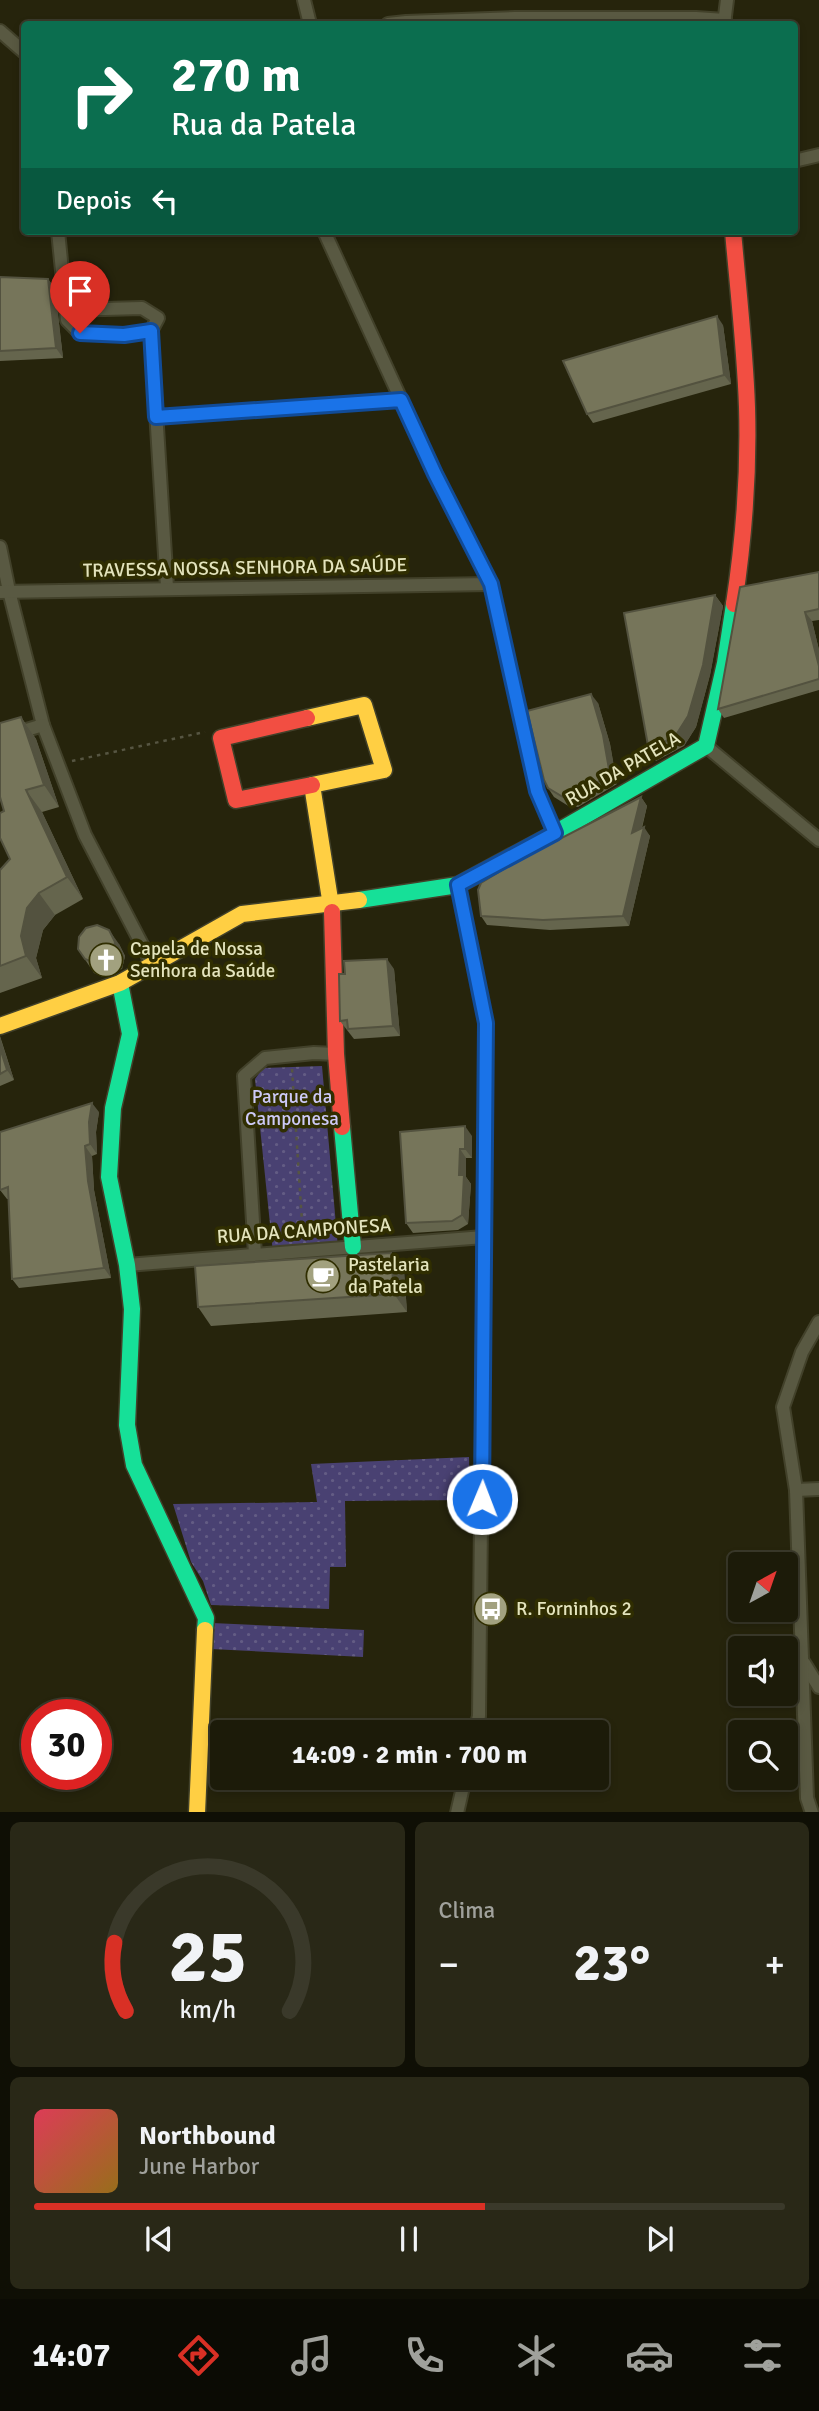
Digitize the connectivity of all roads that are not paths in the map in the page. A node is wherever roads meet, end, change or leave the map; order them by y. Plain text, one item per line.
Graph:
1 (304, 0) edge
2 (727, 0) edge
3 (309, 21) edge
4 (433, 21) edge
5 (672, 21) edge
6 (724, 21) edge
7 (0, 32) edge
8 (21, 50) edge
9 (819, 155) edge
10 (798, 160) edge
11 (58, 235) edge
12 (326, 235) edge
13 (733, 235) edge
14 (67, 310) junction
15 (151, 331) junction
16 (401, 400) junction
17 (156, 417) junction
18 (0, 547) edge
19 (491, 584) junction
20 (167, 587) junction
21 (4, 592) edge
22 (43, 725) junction
23 (0, 738) edge
24 (706, 746) junction
25 (312, 785) junction
26 (555, 833) junction
27 (819, 840) edge
28 (458, 885) junction
29 (332, 904) junction
30 (152, 964) junction
31 (120, 984) junction
32 (0, 1026) edge
33 (336, 1054) junction
34 (484, 1237) junction
35 (353, 1247) junction
36 (255, 1254) junction
37 (127, 1265) junction
38 (819, 1322) edge
39 (819, 1489) edge
40 (796, 1490) junction
41 (802, 1659) junction
42 (819, 1687) edge
43 (478, 1720) edge
44 (462, 1790) edge
45 (197, 1812) edge
46 (457, 1812) edge
47 (812, 1812) edge

1 - 3 street
2 - 6 street
4 - 5 street
7 - 8 street
9 - 10 street
11 - 14 street
12 - 16 street
13 - 24 street, RUA DA PATELA
14 - 15 street
14 - 15 street
15 - 17 street
16 - 17 street
16 - 19 street
17 - 20 street
18 - 21 street
19 - 20 street, TRAVESSA NOSSA SENHORA DA SAÚDE
19 - 26 street
20 - 21 street, TRAVESSA NOSSA SENHORA DA SAÚDE
21 - 22 street
22 - 23 street
22 - 30 street
24 - 26 street, RUA DA PATELA
24 - 27 street
25 - 25 street
25 - 29 street
26 - 28 street, RUA DA PATELA
28 - 29 street, RUA DA PATELA
28 - 34 street
29 - 30 street, RUA DA PATELA
29 - 33 street
30 - 31 street, RUA DA PATELA
31 - 32 street, RUA DA PATELA
31 - 37 street
33 - 35 street
33 - 36 street
34 - 35 street, RUA DA CAMPONESA
34 - 43 street
35 - 36 street, RUA DA CAMPONESA
36 - 37 street, RUA DA CAMPONESA
37 - 45 street
38 - 40 street
39 - 40 street
40 - 41 street
41 - 42 street
41 - 47 street
44 - 46 street

